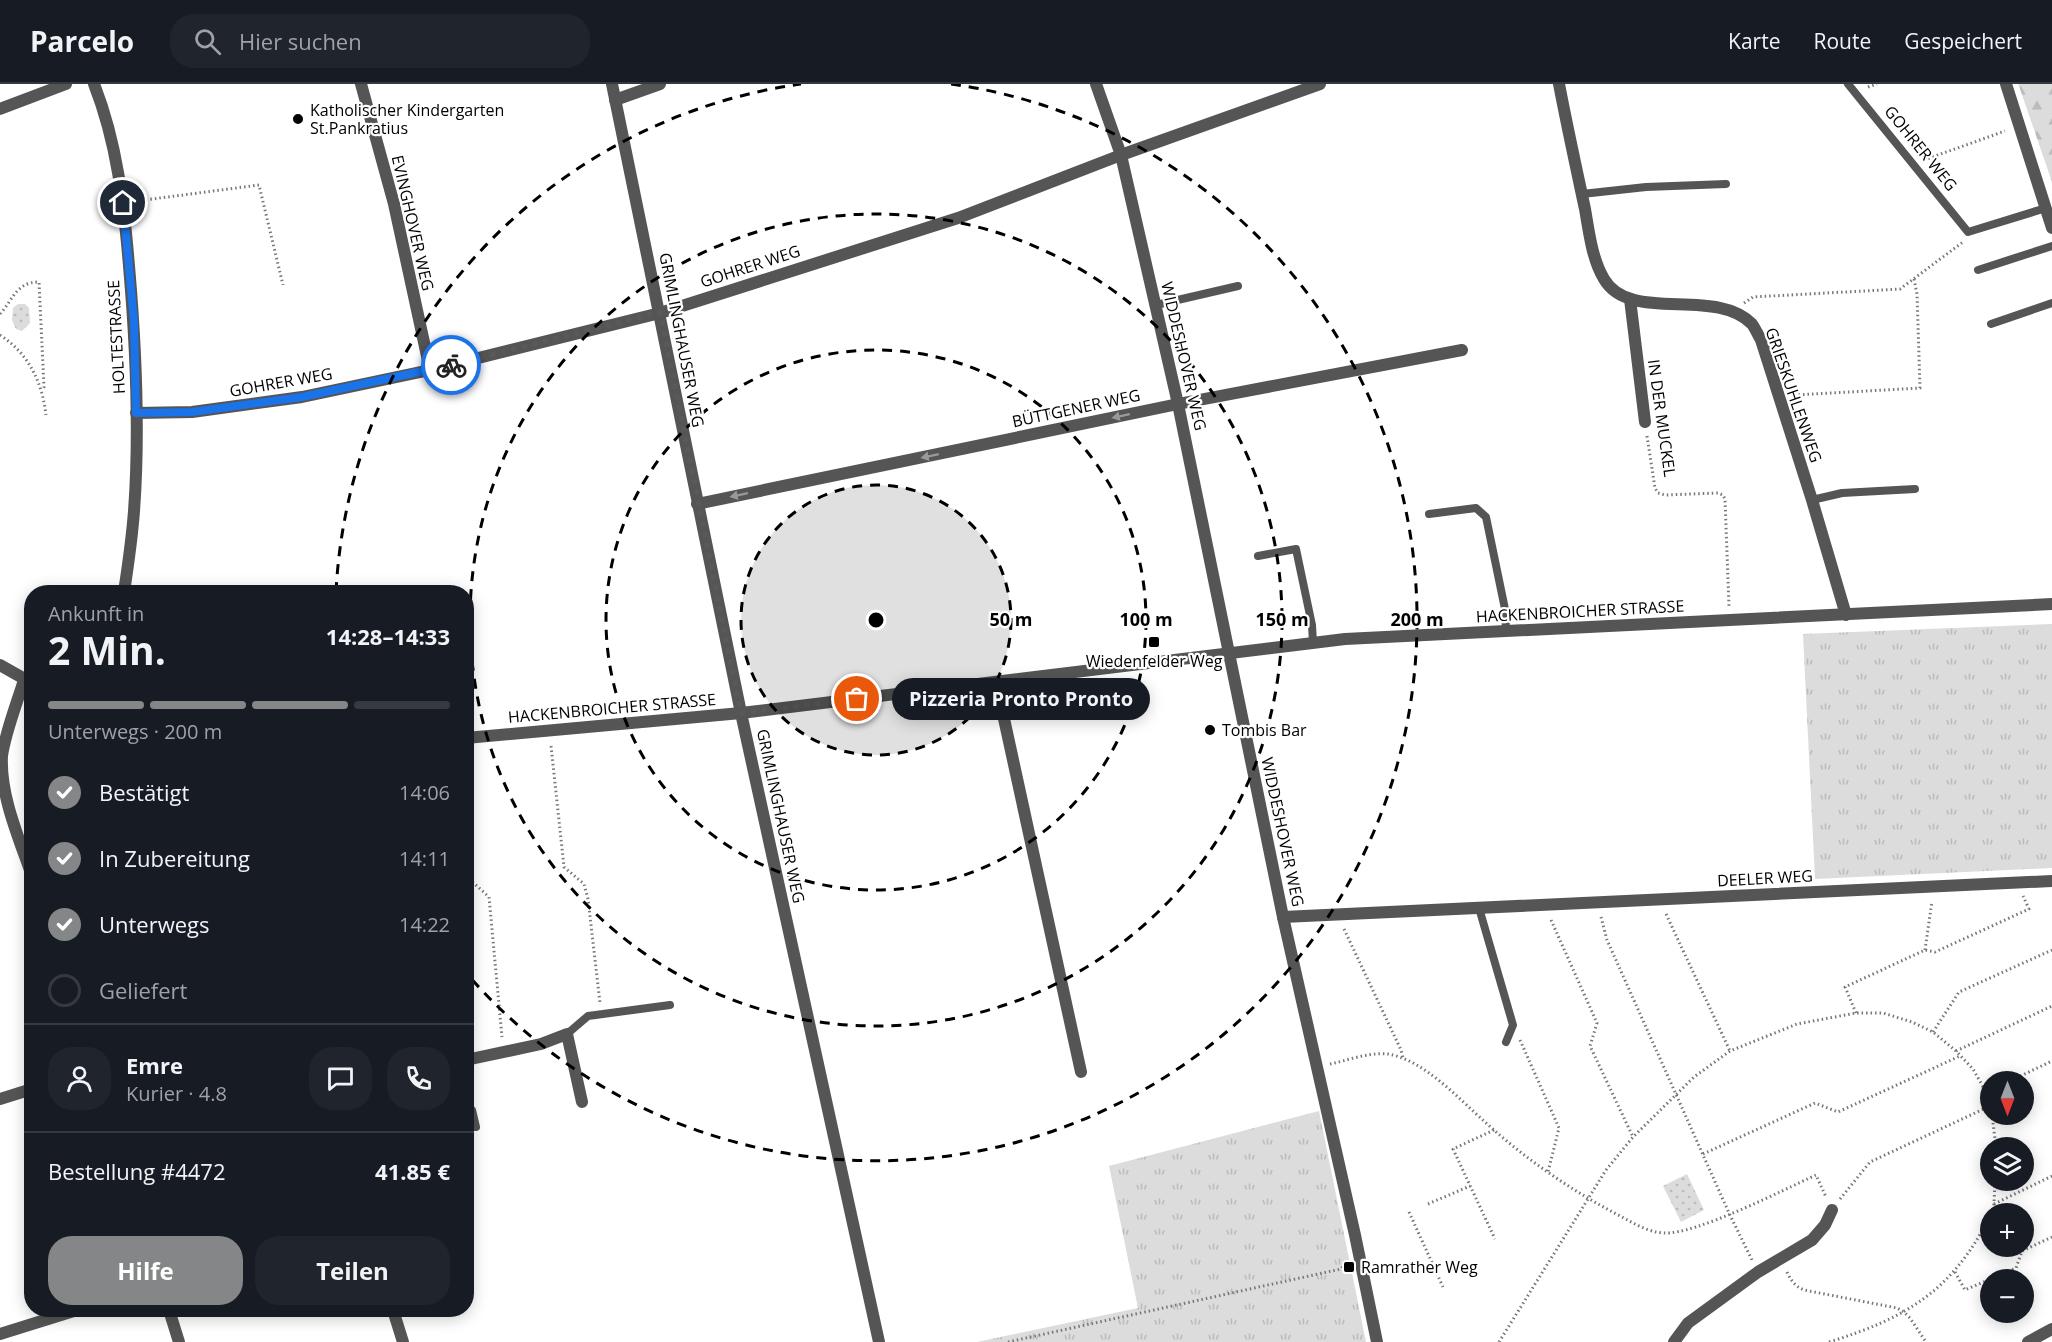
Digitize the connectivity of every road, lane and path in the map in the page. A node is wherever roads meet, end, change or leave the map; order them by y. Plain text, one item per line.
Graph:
1 (66, 84) edge
2 (94, 84) edge
3 (361, 84) edge
4 (612, 84) edge
5 (660, 84) edge
6 (1096, 84) edge
7 (1320, 84) edge
8 (1559, 84) edge
9 (1848, 84) edge
10 (2006, 84) edge
11 (615, 99) junction
12 (0, 109) edge
13 (2018, 126) junction
14 (1121, 155) junction
15 (1913, 165) junction
16 (1726, 184) dead end
17 (1582, 194) junction
18 (123, 203) junction
19 (2046, 208) junction
20 (2052, 228) edge
21 (1968, 232) junction
22 (2052, 246) edge
23 (1978, 270) dead end
24 (1914, 279) junction
25 (283, 285) dead end
26 (1238, 286) dead end
27 (1630, 299) junction
28 (2052, 303) edge
29 (1156, 305) junction
30 (660, 312) junction
31 (0, 314) edge
32 (1738, 315) junction
33 (1990, 324) dead end
34 (0, 335) edge
35 (1462, 350) dead end
36 (430, 370) junction
37 (42, 390) junction
38 (1778, 396) junction
39 (1179, 404) junction
40 (136, 413) junction
41 (46, 415) dead end
42 (1645, 422) joint
43 (1915, 489) dead end
44 (1812, 500) junction
45 (697, 504) junction
46 (1429, 514) dead end
47 (1258, 556) dead end
48 (125, 585) edge
49 (2052, 604) edge
50 (1846, 615) junction
51 (1729, 620) junction
52 (1506, 630) junction
53 (1313, 642) junction
54 (1229, 652) junction
55 (0, 665) edge
56 (24, 680) edge
57 (996, 682) junction
58 (24, 693) edge
59 (741, 713) junction
60 (550, 729) junction
61 (474, 737) edge
62 (1, 754) edge
63 (24, 853) edge
64 (2052, 881) edge
65 (474, 883) edge
66 (2016, 883) junction
67 (1934, 886) junction
68 (1660, 899) junction
69 (1600, 902) junction
70 (1544, 904) junction
71 (1479, 908) junction
72 (1338, 914) junction
73 (1283, 917) junction
74 (1925, 950) junction
75 (2052, 950) edge
76 (670, 1005) dead end
77 (2052, 1006) edge
78 (602, 1013) junction
79 (1856, 1013) junction
80 (1513, 1025) junction
81 (1933, 1032) junction
82 (567, 1034) junction
83 (1506, 1042) dead end
84 (504, 1051) junction
85 (1730, 1051) junction
86 (1956, 1051) junction
87 (1960, 1056) junction
88 (474, 1058) edge
89 (1403, 1058) junction
90 (2052, 1061) edge
91 (1317, 1068) junction
92 (2031, 1071) edge
93 (1081, 1072) dead end
94 (1980, 1081) edge
95 (24, 1092) edge
96 (1677, 1095) junction
97 (0, 1099) edge
98 (582, 1102) dead end
99 (1980, 1112) edge
100 (474, 1118) edge
101 (476, 1127) dead end
102 (1494, 1130) junction
103 (1633, 1137) junction
104 (1703, 1154) junction
105 (1548, 1172) junction
106 (2052, 1176) edge
107 (1470, 1186) junction
108 (1587, 1199) junction
109 (1996, 1203) edge
110 (1428, 1204) dead end
111 (1832, 1210) junction
112 (1409, 1212) dead end
113 (1729, 1214) junction
114 (1980, 1236) edge
115 (2052, 1237) edge
116 (1495, 1239) dead end
117 (1358, 1249) junction
118 (1782, 1259) junction
119 (1758, 1272) junction
120 (1955, 1272) junction
121 (1443, 1287) dead end
122 (1905, 1312) junction
123 (55, 1317) edge
124 (171, 1317) edge
125 (395, 1317) edge
126 (2052, 1329) edge
127 (0, 1334) edge
128 (179, 1342) edge
129 (403, 1342) edge
130 (879, 1342) edge
131 (1008, 1342) edge
132 (1377, 1342) edge
133 (1499, 1342) edge
134 (1674, 1342) edge
135 (1829, 1342) edge
136 (1926, 1342) edge
137 (2028, 1342) edge

1 - 12 street
2 - 18 street, HOLTESTRASSE
3 - 36 street, EVINGHOVER WEG
4 - 11 street, GRIMLINGHAUSER WEG
5 - 11 street
6 - 14 street, WIDDESHOVER WEG
7 - 14 street, GOHRER WEG
8 - 17 street
9 - 15 lane, GOHRER WEG
10 - 13 street
11 - 30 street, GRIMLINGHAUSER WEG
13 - 15 path
13 - 19 street
14 - 29 street, WIDDESHOVER WEG
14 - 30 street, GOHRER WEG
15 - 21 lane, GOHRER WEG
16 - 17 lane
17 - 27 street
18 - 25 path
18 - 40 street, HOLTESTRASSE
19 - 20 street
19 - 21 lane
21 - 24 path
22 - 23 lane
24 - 32 path
24 - 38 path
26 - 29 lane
27 - 32 street, GRIESKUHLENWEG
27 - 42 street, IN DER MUCKEL
28 - 33 lane
29 - 39 street, WIDDESHOVER WEG
30 - 36 street, GOHRER WEG
30 - 45 street, GRIMLINGHAUSER WEG
31 - 37 path
32 - 38 street, GRIESKUHLENWEG
34 - 37 path
35 - 39 street, BÜTTGENER WEG
36 - 40 street, GOHRER WEG
37 - 41 path
38 - 44 street, GRIESKUHLENWEG
39 -> 45 street, BÜTTGENER WEG
39 - 54 street, WIDDESHOVER WEG
40 - 48 street, HOLTESTRASSE
42 - 51 path, IN DER MUCKEL
43 - 44 lane
44 - 50 street, GRIESKUHLENWEG
45 - 59 street, GRIMLINGHAUSER WEG
46 - 52 lane
47 - 53 lane
49 - 50 street, HACKENBROICHER STRASSE
50 - 51 street, HACKENBROICHER STRASSE
51 - 52 street, HACKENBROICHER STRASSE
52 - 53 street, HACKENBROICHER STRASSE
53 - 54 street, HACKENBROICHER STRASSE
54 - 57 street, HACKENBROICHER STRASSE
54 - 73 street, WIDDESHOVER WEG
55 - 56 street
57 - 59 street, HACKENBROICHER STRASSE
57 - 93 street
58 - 62 street
59 - 60 street, HACKENBROICHER STRASSE
59 - 130 street, GRIMLINGHAUSER WEG
60 - 61 street, HACKENBROICHER STRASSE
60 - 78 path
62 - 63 street
64 - 66 street, DEELER WEG
65 - 84 path
66 - 67 street, DEELER WEG
66 - 74 path
67 - 68 street, DEELER WEG
67 - 74 path
68 - 69 street, DEELER WEG
68 - 85 path
69 - 70 street, DEELER WEG
69 - 96 path
70 - 71 street, DEELER WEG
70 - 103 path
71 - 72 street, DEELER WEG
71 - 80 lane
72 - 73 street, DEELER WEG
72 - 89 path
73 - 91 street, WIDDESHOVER WEG
74 - 79 path
75 - 81 path
76 - 78 lane
77 - 86 path
78 - 82 lane
79 - 81 path
79 - 85 path
80 - 83 lane
80 - 105 path
81 - 86 path
82 - 84 street
82 - 98 street
84 - 88 street
85 - 96 path
86 - 87 path
87 - 94 path
87 - 104 path
89 - 91 path
89 - 102 path
90 - 92 path
91 - 117 street, WIDDESHOVER WEG
95 - 97 street
96 - 103 path
96 - 104 path
99 - 111 path
100 - 101 lane
102 - 105 path
102 - 107 path
103 - 108 path
104 - 113 path
105 - 108 path
106 - 109 path
107 - 110 path
107 - 116 path
108 - 113 path
108 - 133 path
111 - 113 path
111 - 118 street
112 - 121 path
113 - 119 path
114 - 120 path
115 - 120 path
117 - 131 path
117 - 132 street, WIDDESHOVER WEG
118 - 119 street
118 - 122 path
119 - 134 street
120 - 122 path
122 - 135 path
122 - 136 path
123 - 127 street
124 - 128 street
125 - 129 street
126 - 137 street

